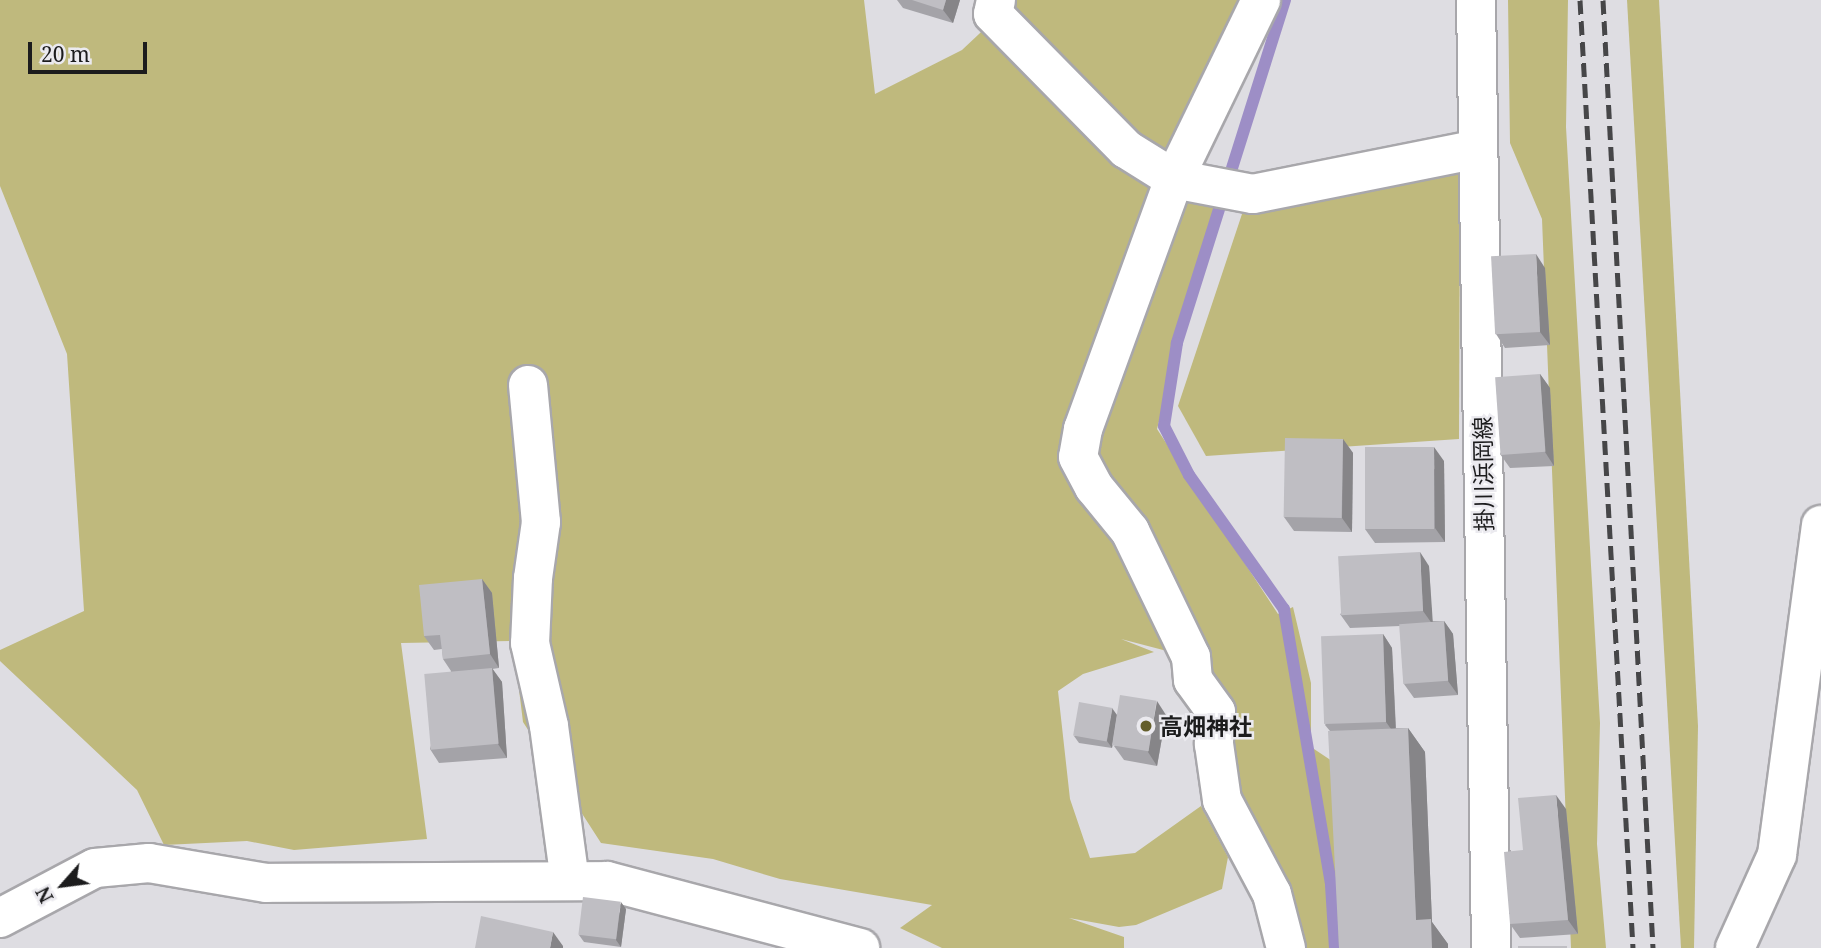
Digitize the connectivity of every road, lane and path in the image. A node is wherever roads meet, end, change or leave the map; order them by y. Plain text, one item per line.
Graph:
1 (1261, 0) edge
2 (1476, 0) edge
3 (994, 7) edge
4 (1478, 149) junction
5 (1208, 186) junction
6 (528, 385) dead end
7 (1821, 525) edge
8 (1814, 606) edge
9 (570, 881) junction
10 (0, 918) edge
11 (860, 948) edge
12 (1286, 948) edge
13 (1491, 948) edge
14 (1735, 948) edge

1 - 5 street
2 - 4 street, 掛川浜岡線
3 - 5 street
4 - 5 street
4 - 13 street, 掛川浜岡線
5 - 12 street
6 - 9 street
7 - 8 street
8 - 14 street
9 - 10 street
9 - 11 street

